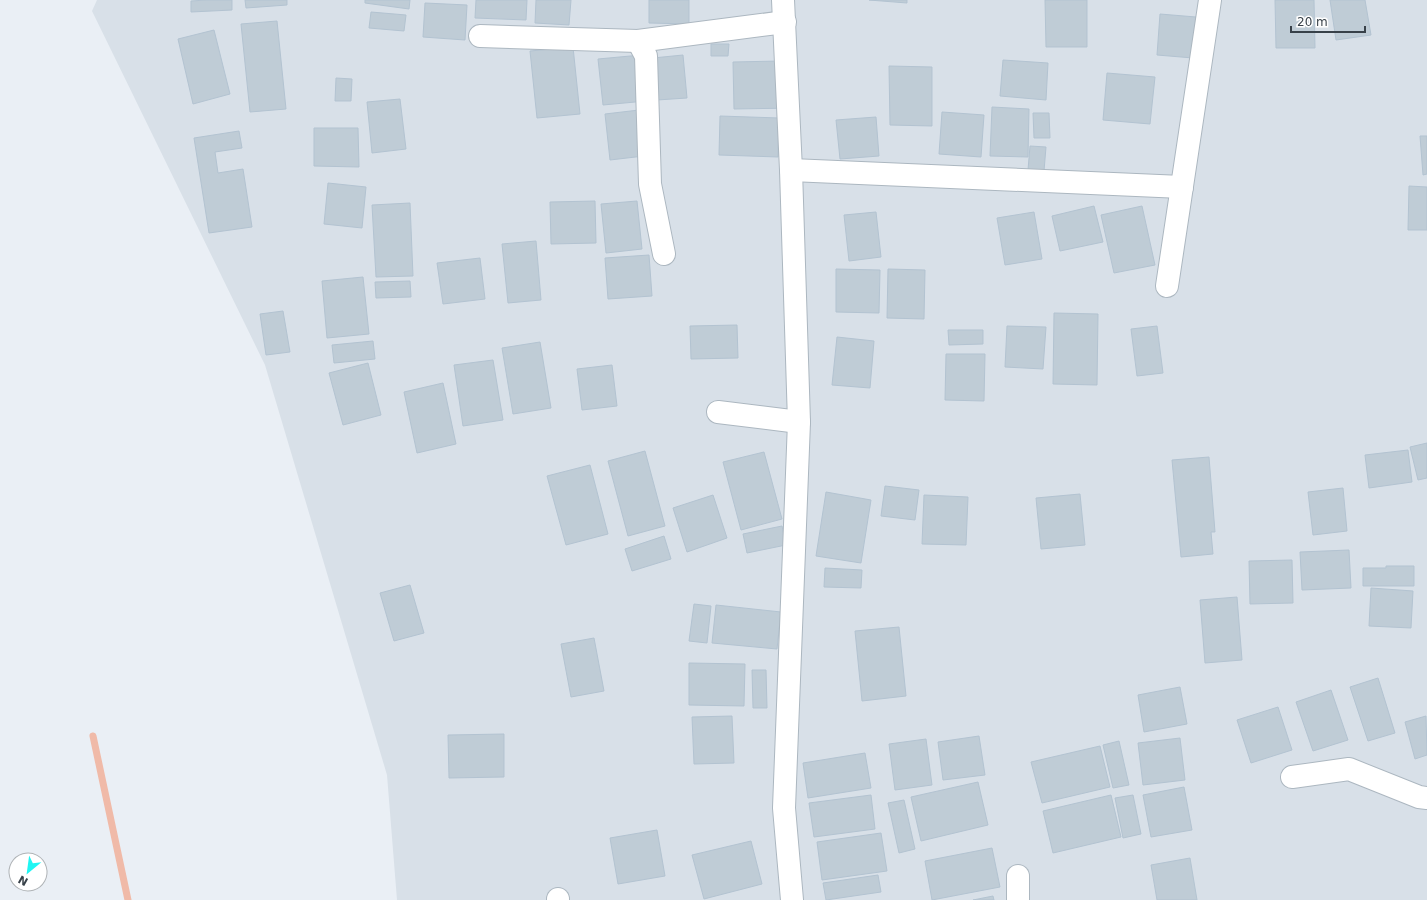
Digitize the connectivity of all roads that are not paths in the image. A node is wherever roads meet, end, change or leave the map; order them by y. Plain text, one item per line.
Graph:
1 (783, 0) edge
2 (1210, 0) edge
3 (785, 22) junction
4 (480, 36) dead end
5 (638, 41) junction
6 (791, 170) junction
7 (1182, 187) junction
8 (664, 254) dead end
9 (1167, 286) dead end
10 (718, 412) dead end
11 (799, 422) junction
12 (1292, 777) dead end
13 (1427, 798) edge
14 (1018, 876) dead end
15 (792, 900) edge
16 (1018, 900) edge

1 - 3 street
2 - 7 street
3 - 5 street
3 - 6 street
4 - 5 street
5 - 8 street
6 - 7 street
6 - 11 street
7 - 9 street
10 - 11 street
11 - 15 street
12 - 13 street
14 - 16 street

